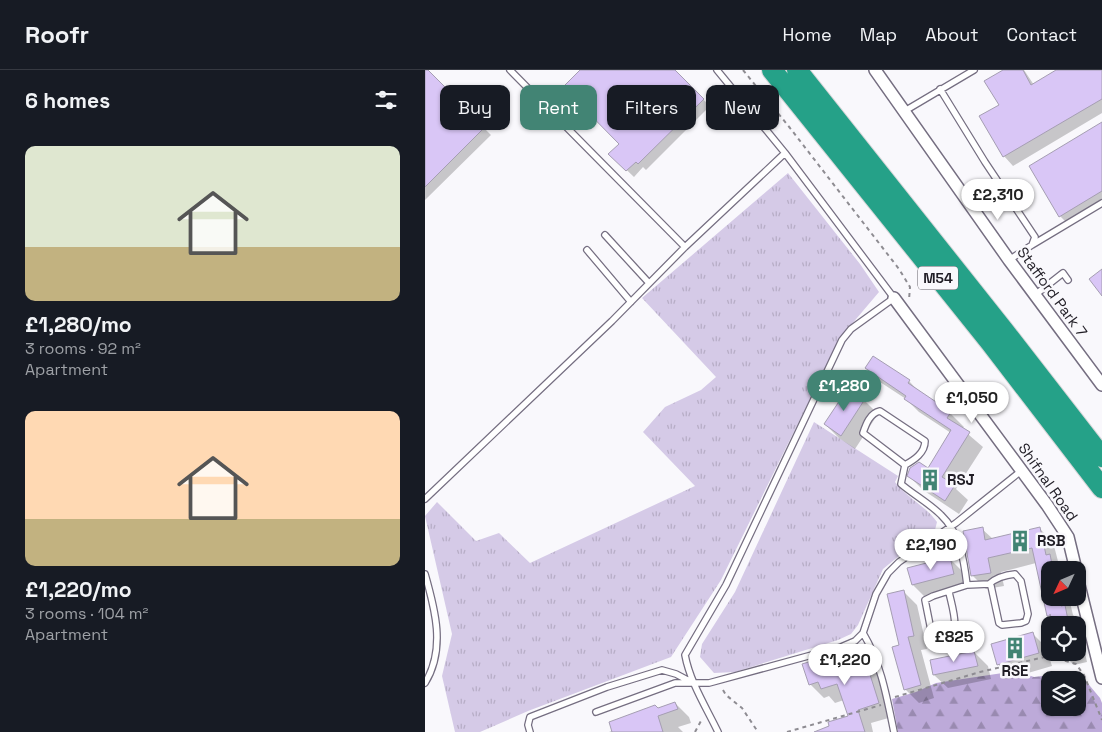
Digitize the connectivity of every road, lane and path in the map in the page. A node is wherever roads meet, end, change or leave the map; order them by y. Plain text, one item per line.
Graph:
1 (510, 70) edge
2 (717, 70) edge
3 (743, 70) edge
4 (772, 70) edge
5 (797, 70) edge
6 (875, 70) edge
7 (974, 70) edge
8 (941, 89) junction
9 (903, 112) junction
10 (785, 153) junction
11 (1102, 203) edge
12 (605, 235) dead end
13 (1033, 244) junction
14 (685, 247) junction
15 (587, 250) dead end
16 (1009, 260) junction
17 (1068, 280) dead end
18 (649, 284) junction
19 (1035, 294) junction
20 (893, 298) junction
21 (631, 302) junction
22 (913, 324) junction
23 (1102, 385) edge
24 (1102, 457) edge
25 (905, 465) junction
26 (1021, 471) junction
27 (1102, 488) edge
28 (425, 498) edge
29 (950, 527) junction
30 (1074, 561) edge
31 (425, 574) edge
32 (989, 584) junction
33 (967, 585) junction
34 (949, 592) junction
35 (1084, 606) edge
36 (1102, 626) edge
37 (1090, 628) junction
38 (863, 633) junction
39 (1102, 678) edge
40 (425, 683) edge
41 (694, 684) junction
42 (723, 690) dead end
43 (888, 701) junction
44 (597, 712) dead end
45 (702, 719) dead end
46 (1102, 720) edge
47 (530, 732) edge
48 (695, 732) edge
49 (718, 732) edge
50 (758, 732) edge
51 (787, 732) edge
52 (894, 732) edge

1 - 14 lane
2 - 10 lane
3 - 22 path
4 - 27 highway, M54
5 - 24 highway, M54
6 - 9 street, Stafford Park 7
7 - 8 lane
8 - 9 lane
8 - 13 lane
9 - 16 street, Stafford Park 7
10 - 14 lane
10 - 20 lane
11 - 13 lane
12 - 18 lane
13 - 16 lane
14 - 18 lane
15 - 21 lane
16 - 19 street, Stafford Park 7
17 - 19 lane
18 - 21 lane
19 - 23 street, Stafford Park 7
20 - 22 street, Shifnal Road
20 - 41 lane
21 - 28 lane
22 - 26 street, Shifnal Road
25 - 25 lane
25 - 29 lane
26 - 29 lane
26 - 30 street, Shifnal Road
29 - 33 lane
29 - 38 lane
31 - 40 lane
32 - 32 lane
32 - 33 lane
33 - 34 lane
34 - 34 lane
35 - 37 street
36 - 37 street
37 - 39 street
38 - 41 lane
38 - 43 lane
41 - 44 lane
41 - 47 lane
41 - 49 lane
42 - 50 path
43 - 46 path
43 - 51 path
43 - 52 lane
45 - 48 path

